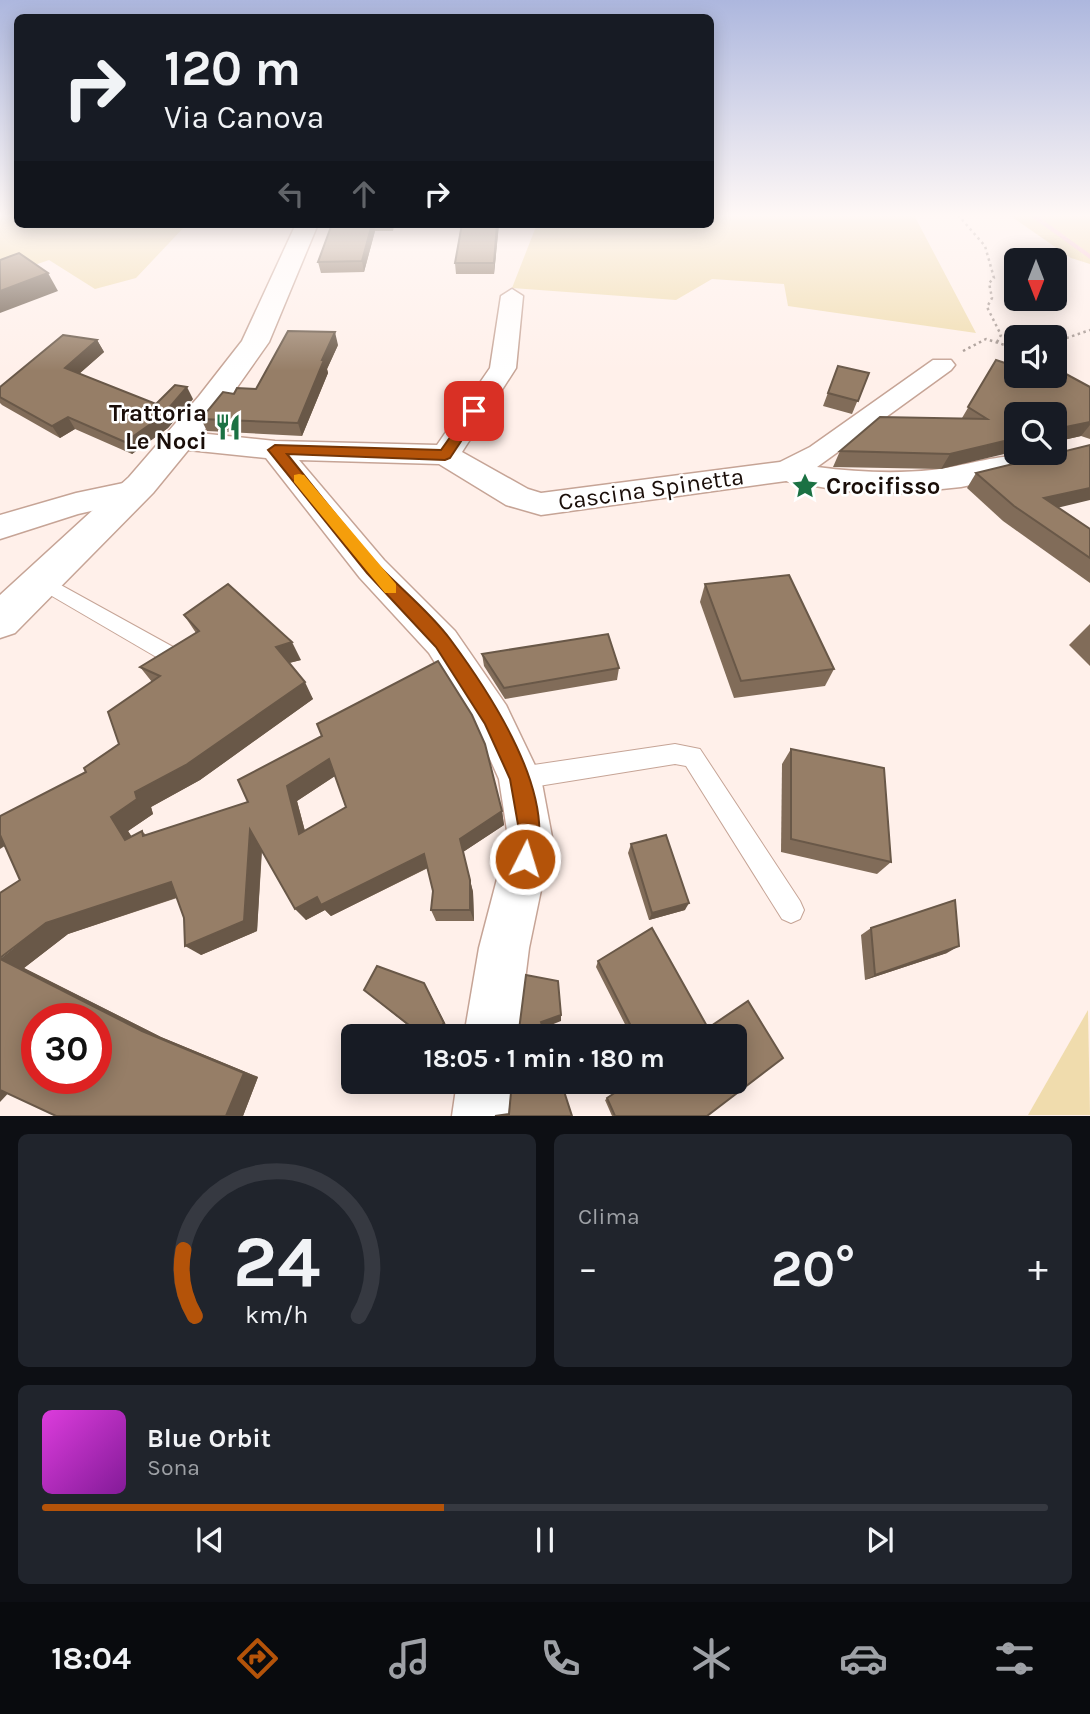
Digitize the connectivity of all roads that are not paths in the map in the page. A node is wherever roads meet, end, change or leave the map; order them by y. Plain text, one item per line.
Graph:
1 (288, 267) edge
2 (512, 296) dead end
3 (942, 365) road end
4 (179, 440) junction
5 (275, 450) junction
6 (445, 455) junction
7 (1014, 465) edge
8 (786, 471) junction
9 (125, 496) junction
10 (0, 527) edge
11 (39, 580) junction
12 (0, 621) edge
13 (177, 659) edge
14 (520, 778) junction
15 (791, 911) dead end
16 (493, 1024) edge
17 (483, 1094) edge
18 (480, 1115) edge

1 - 4 main road
2 - 6 street
3 - 8 street, Cascina Spinetta
4 - 5 street
4 - 9 main road
5 - 6 street
5 - 14 street
6 - 8 street, Cascina Spinetta
7 - 8 street, Cascina Spinetta
9 - 10 street
9 - 11 main road
11 - 12 main road
11 - 13 lane
14 - 15 lane
14 - 16 street
17 - 18 street

